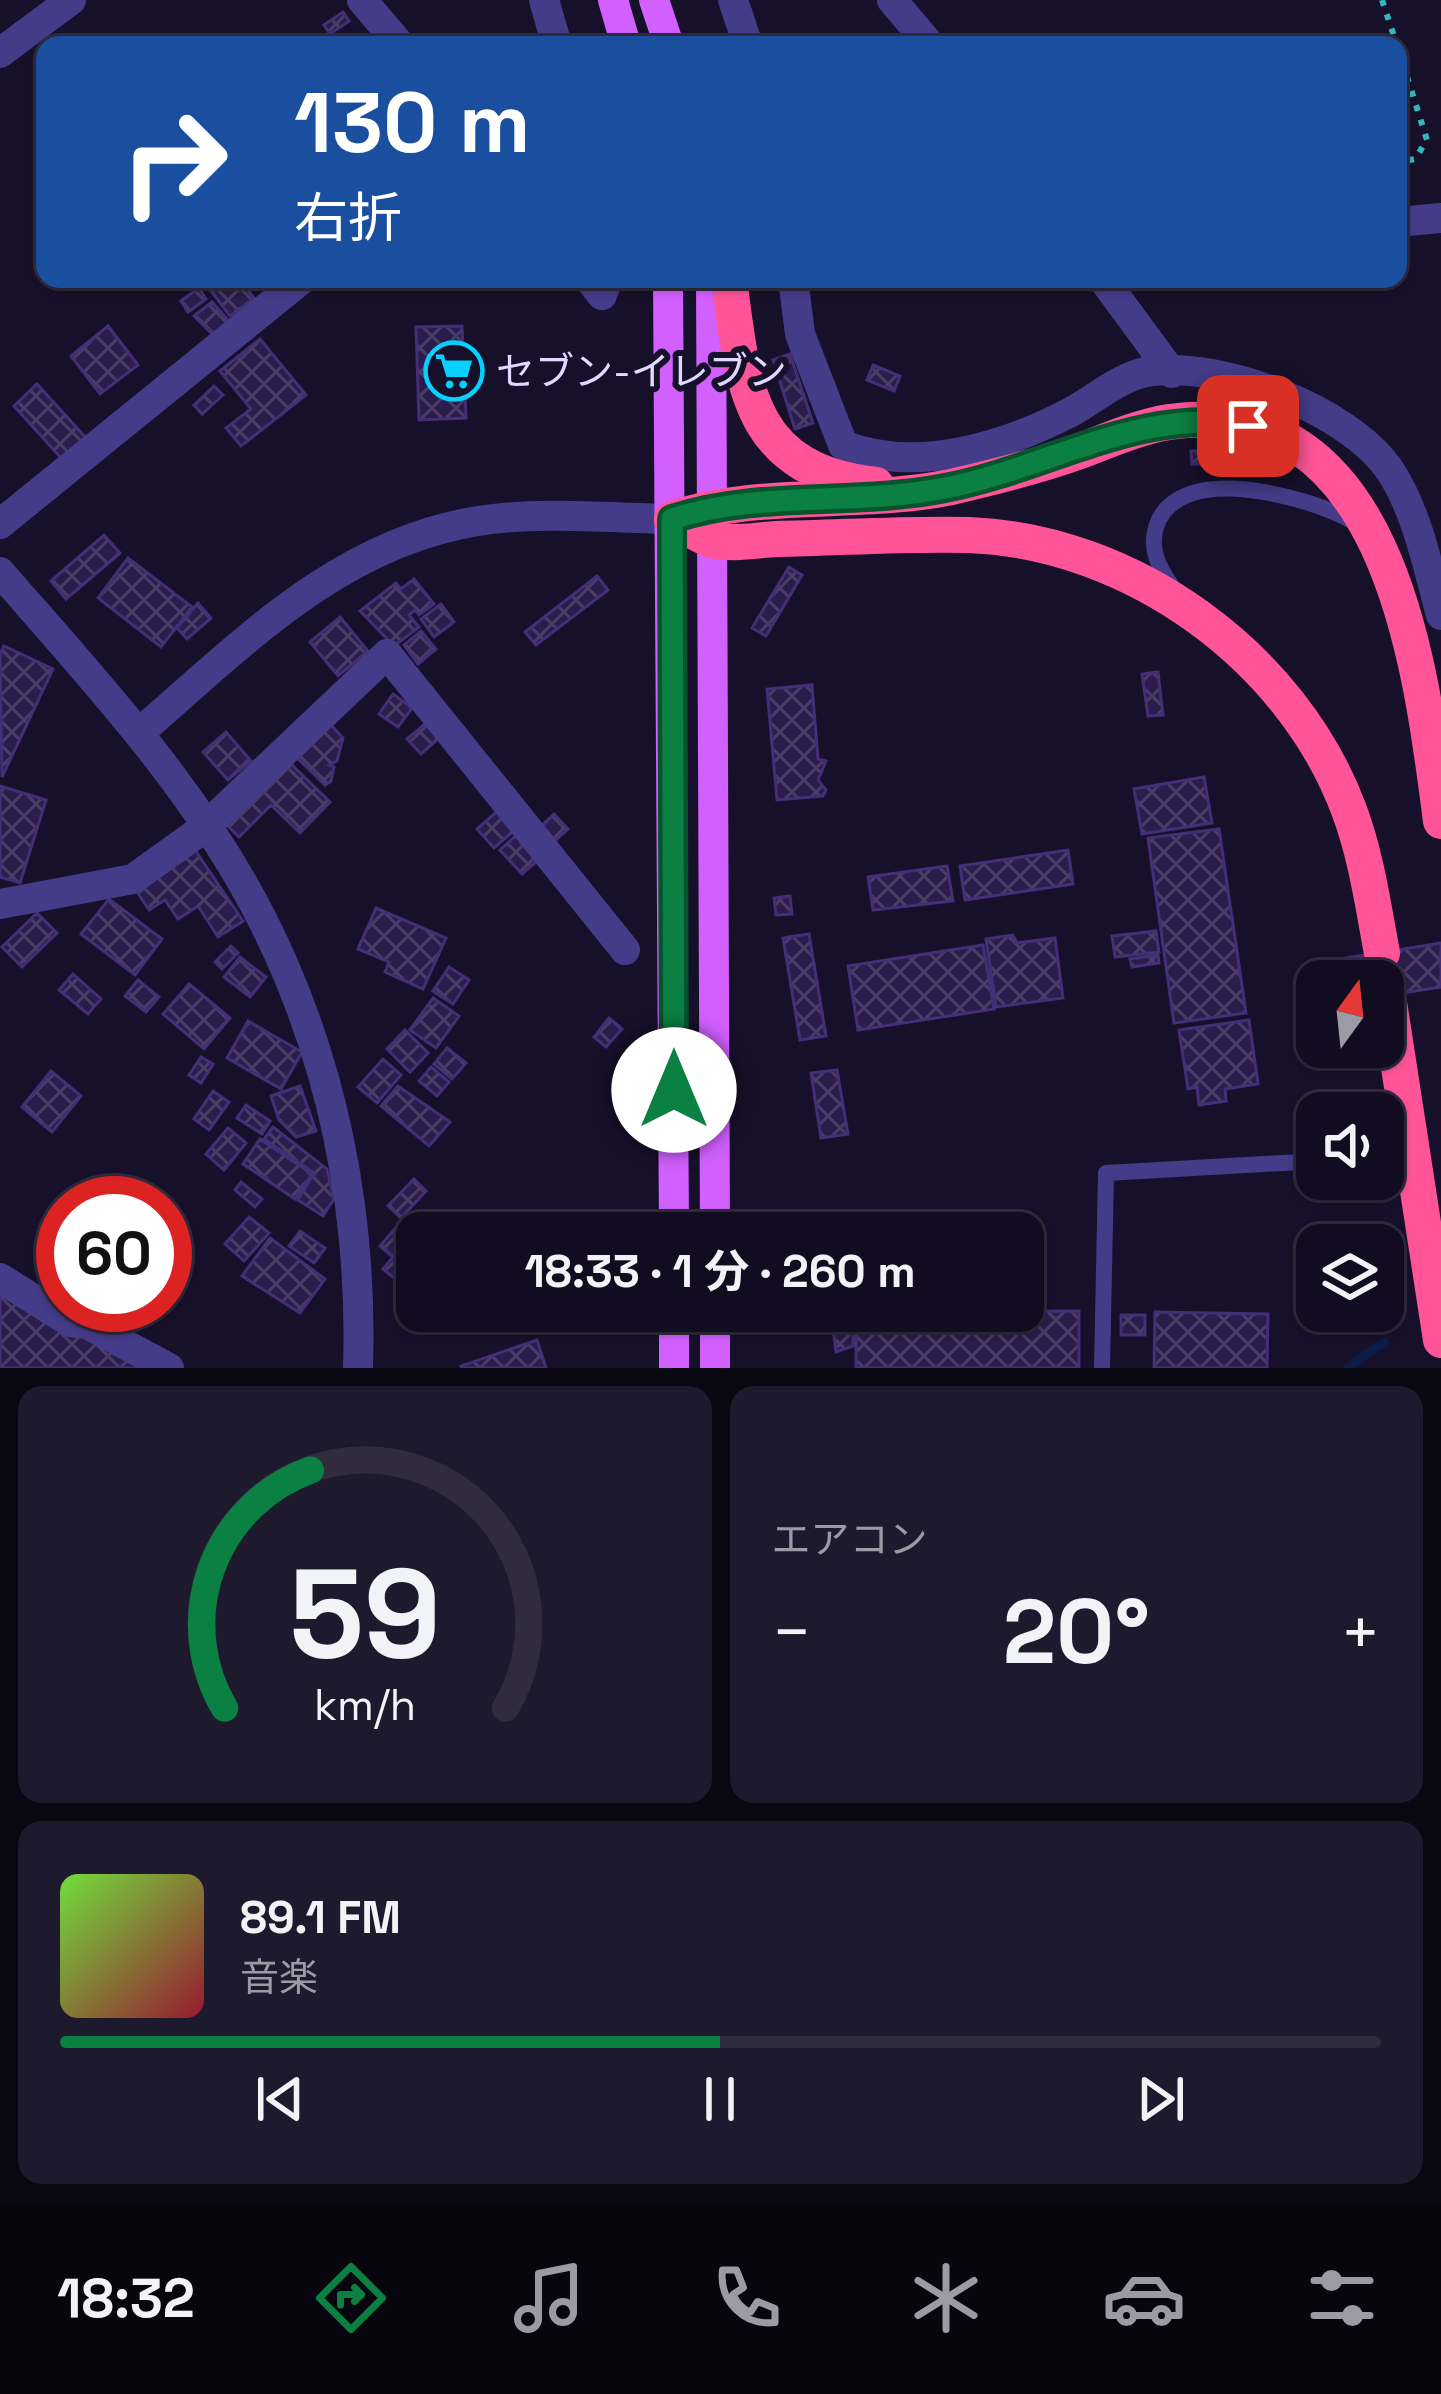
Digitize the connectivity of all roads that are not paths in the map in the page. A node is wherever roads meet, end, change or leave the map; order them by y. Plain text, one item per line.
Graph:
1 (71, 0) edge
2 (362, 0) edge
3 (544, 0) edge
4 (613, 0) edge
5 (654, 0) edge
6 (733, 0) edge
7 (892, 0) edge
8 (392, 36) edge
9 (554, 36) edge
10 (623, 36) edge
11 (666, 36) edge
12 (745, 36) edge
13 (922, 36) edge
14 (0, 53) edge
15 (1441, 218) edge
16 (1407, 221) edge
17 (291, 288) edge
18 (668, 288) edge
19 (711, 288) edge
20 (730, 288) edge
21 (794, 288) edge
22 (1110, 288) edge
23 (1172, 373) junction
24 (945, 488) junction
25 (672, 519) junction
26 (714, 523) junction
27 (0, 524) edge
28 (1377, 537) junction
29 (0, 572) edge
30 (1187, 608) junction
31 (1441, 615) edge
32 (139, 733) junction
33 (1441, 821) edge
34 (204, 828) junction
35 (0, 904) edge
36 (625, 950) dead end
37 (1382, 953) dead end
38 (1396, 1068) edge
39 (1406, 1150) junction
40 (1296, 1162) edge
41 (674, 1212) edge
42 (715, 1212) edge
43 (1441, 1249) edge
44 (0, 1279) edge
45 (674, 1332) edge
46 (715, 1332) edge
47 (1441, 1340) edge
48 (169, 1368) edge
49 (358, 1368) edge
50 (674, 1368) edge
51 (715, 1368) edge
52 (1102, 1368) edge

1 - 14 street
2 - 8 street
3 - 9 street
4 - 10 main road
5 - 11 main road
6 - 12 street
7 - 13 street
15 - 16 street
17 - 27 street
18 - 25 main road
19 - 26 main road
20 - 24 highway
21 - 23 street
22 - 23 street
23 - 31 street
24 - 26 highway
24 - 28 highway
25 - 26 highway
25 - 32 street
25 - 41 main road
26 - 30 highway
26 - 42 main road
28 - 30 lane
28 - 33 highway
29 - 32 street
30 - 37 highway
32 - 34 street
34 - 35 street
34 - 36 street
34 - 49 street
38 - 39 highway
39 - 43 highway
39 - 47 highway
40 - 52 lane
44 - 48 street
45 - 50 main road
46 - 51 main road

